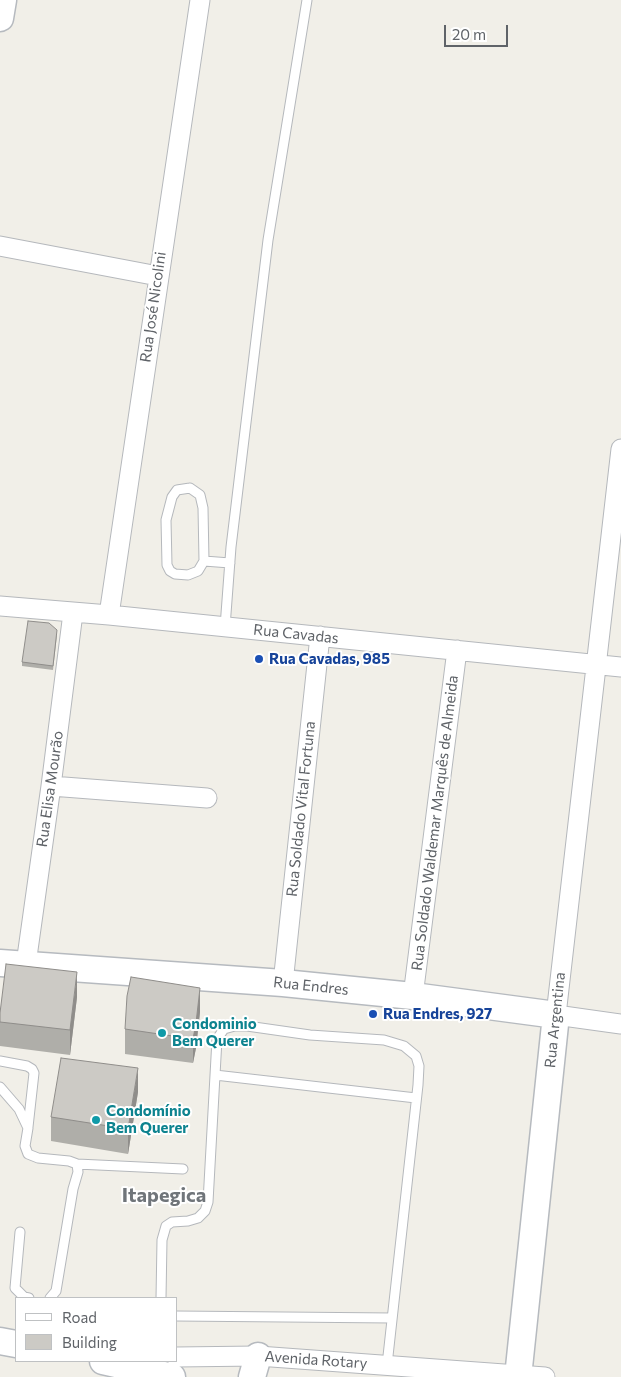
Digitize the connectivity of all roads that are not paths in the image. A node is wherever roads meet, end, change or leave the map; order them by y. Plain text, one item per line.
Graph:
1 (3, 0) edge
2 (200, 0) edge
3 (307, 0) edge
4 (0, 18) edge
5 (0, 246) edge
6 (158, 276) junction
7 (621, 449) edge
8 (204, 561) junction
9 (230, 563) junction
10 (0, 606) edge
11 (73, 612) junction
12 (109, 615) junction
13 (225, 627) junction
14 (320, 636) junction
15 (457, 650) junction
16 (596, 664) junction
17 (621, 667) edge
18 (51, 786) junction
19 (207, 798) dead end
20 (0, 964) edge
21 (26, 964) junction
22 (283, 982) junction
23 (413, 996) junction
24 (556, 1015) junction
25 (621, 1024) edge
26 (0, 1061) edge
27 (215, 1075) junction
28 (0, 1087) edge
29 (416, 1098) junction
30 (28, 1128) junction
31 (77, 1164) junction
32 (183, 1169) dead end
33 (20, 1232) dead end
34 (24, 1297) edge
35 (51, 1297) edge
36 (161, 1297) edge
37 (178, 1316) edge
38 (392, 1318) junction
39 (0, 1341) edge
40 (15, 1344) edge
41 (178, 1357) edge
42 (121, 1362) edge
43 (387, 1365) junction
44 (255, 1366) edge
45 (518, 1375) edge
46 (172, 1377) edge
47 (545, 1377) edge

1 - 4 street
2 - 6 street, Rua José Nicolini
3 - 9 lane
5 - 6 street
6 - 12 street, Rua José Nicolini
7 - 16 street, Rua Argentina
8 - 8 lane
8 - 9 lane
9 - 13 lane
10 - 11 street, Rua Cavadas
11 - 12 street, Rua Cavadas
11 - 18 street, Rua Elisa Mourão
12 - 13 street, Rua Cavadas
13 - 14 street, Rua Cavadas
14 - 15 street, Rua Cavadas
14 - 22 street, Rua Soldado Vital Fortuna
15 - 16 street, Rua Cavadas
15 - 23 street, Rua Soldado Waldemar Marquês de Almeida
16 - 17 street, Rua Cavadas
16 - 24 street, Rua Argentina
18 - 19 street
18 - 21 street, Rua Elisa Mourão
20 - 21 street, Rua Endres
21 - 22 street, Rua Endres
22 - 23 street, Rua Endres
23 - 24 street, Rua Endres
24 - 25 street, Rua Endres
24 - 45 street, Rua Argentina
26 - 30 lane
27 - 29 lane
27 - 29 lane
27 - 36 lane
28 - 30 lane
29 - 38 lane
30 - 31 lane
31 - 32 lane
31 - 35 lane
33 - 34 lane
37 - 38 lane
38 - 43 lane
39 - 40 street
41 - 44 street, Avenida Rotary
42 - 46 street
43 - 44 street, Avenida Rotary
43 - 45 street, Avenida Rotary
45 - 47 street, Avenida Rotary

